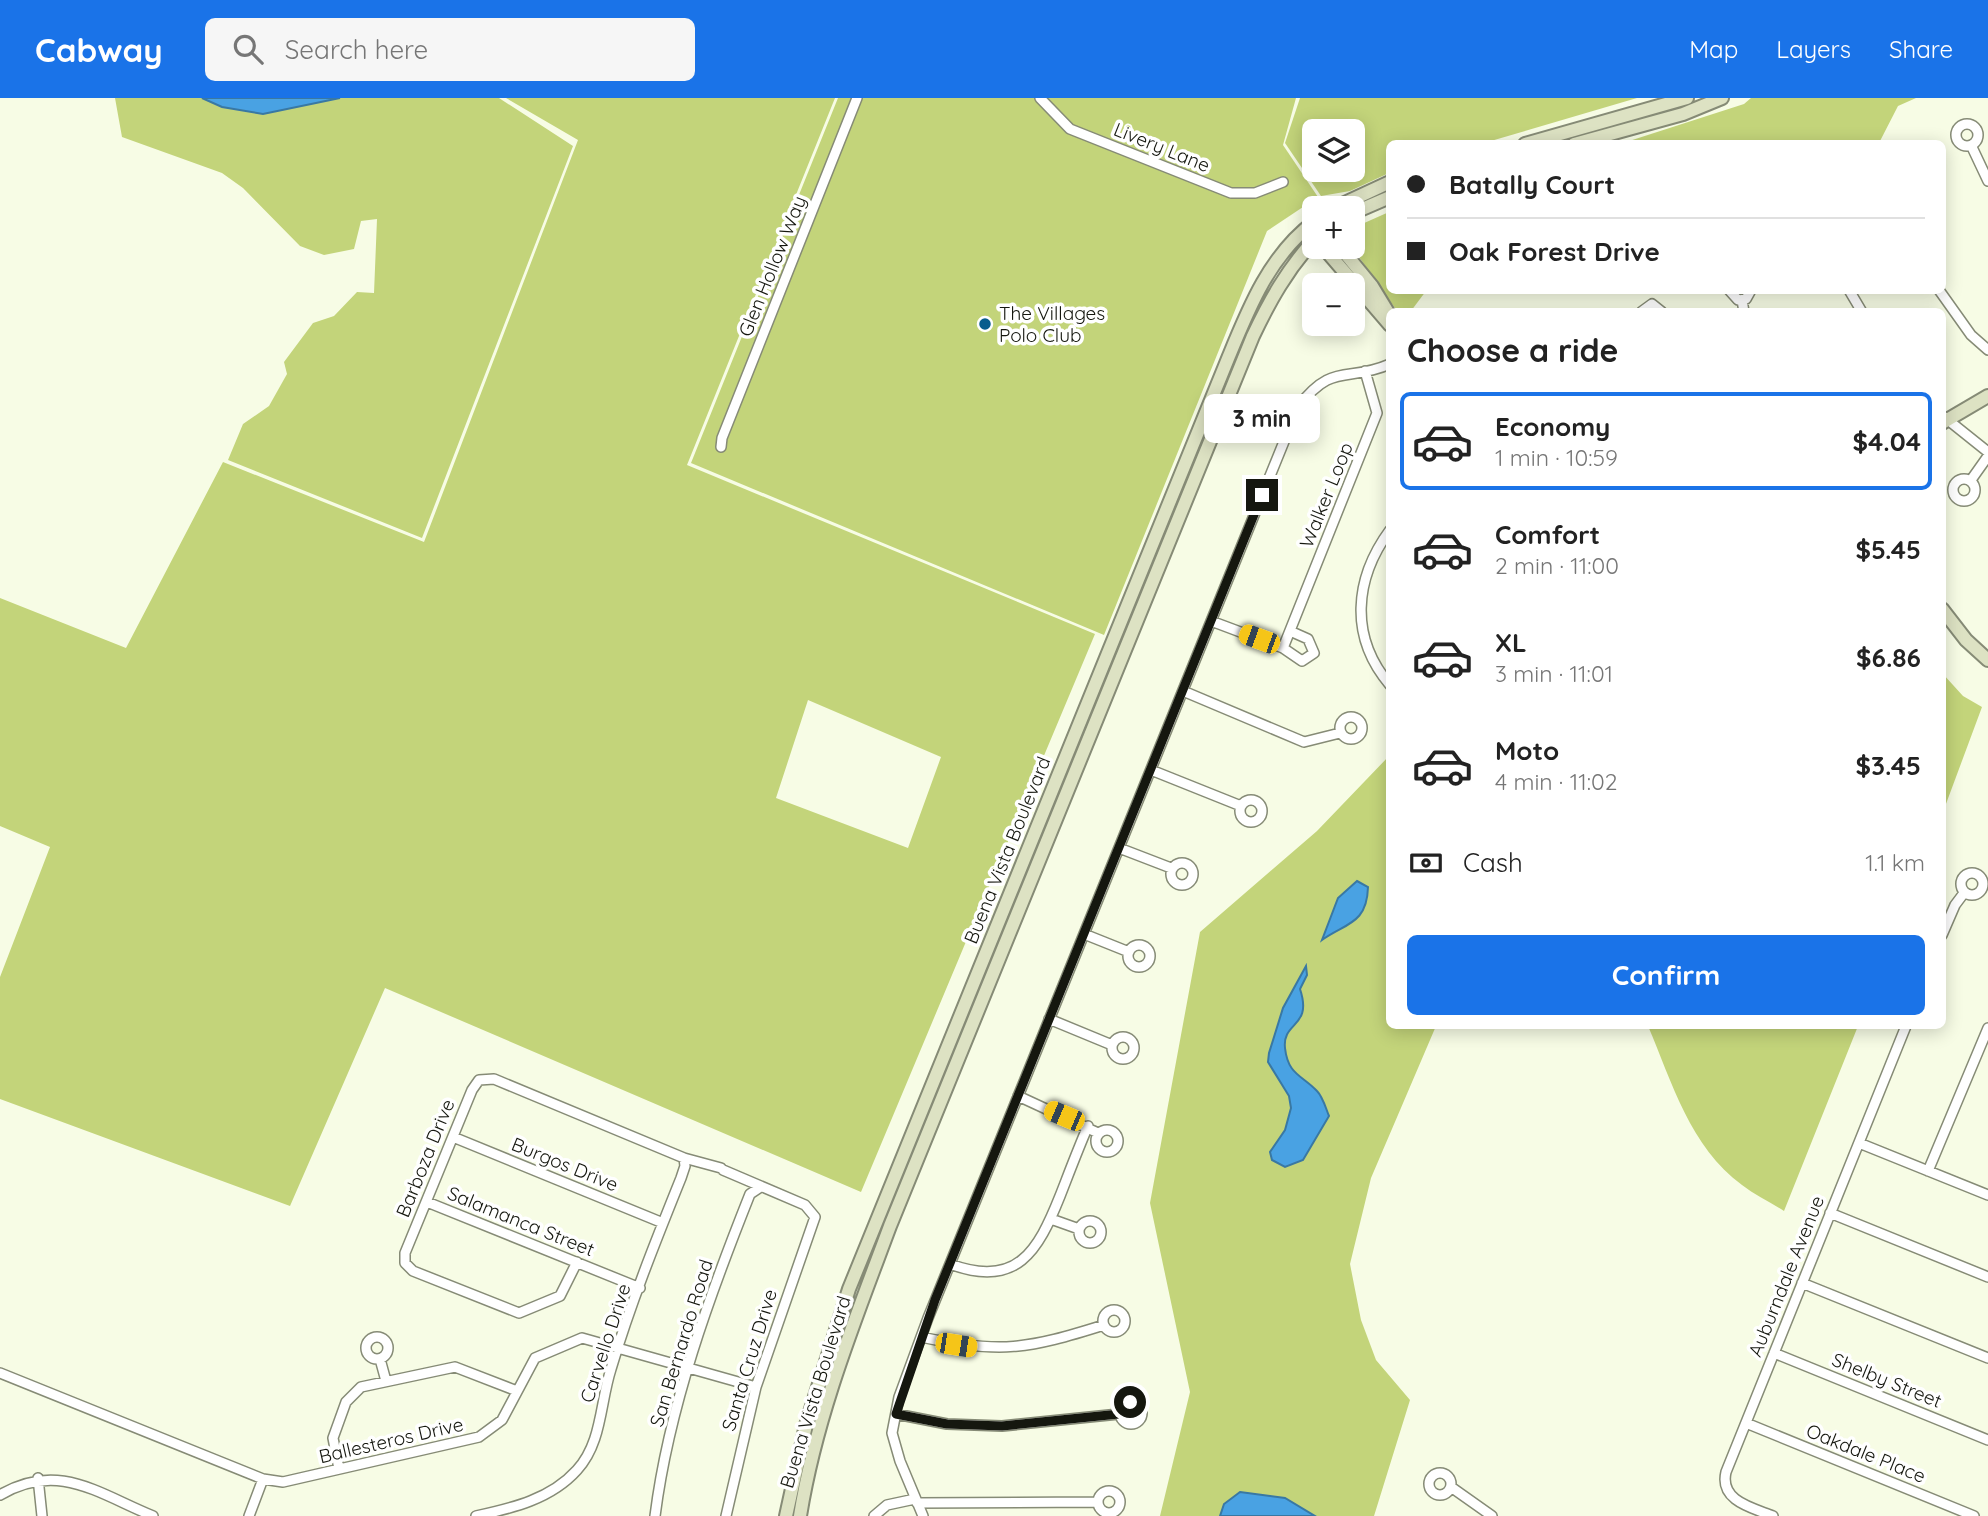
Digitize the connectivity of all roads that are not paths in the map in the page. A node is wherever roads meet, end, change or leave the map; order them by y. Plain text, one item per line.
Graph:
1 (857, 98) edge
2 (1040, 98) edge
3 (1687, 98) edge
4 (1722, 98) edge
5 (1539, 140) edge
6 (1589, 140) edge
7 (1971, 145) dead end
8 (1988, 181) edge
9 (1283, 182) dead end
10 (1386, 184) edge
11 (1360, 196) edge
12 (1386, 199) edge
13 (1365, 208) edge
14 (1302, 241) edge
15 (1302, 247) edge
16 (1335, 259) edge
17 (1348, 259) edge
18 (1732, 294) edge
19 (1747, 294) edge
20 (1942, 294) edge
21 (1742, 300) junction
22 (1378, 303) junction
23 (1743, 308) edge
24 (1386, 310) edge
25 (1386, 318) edge
26 (1988, 350) edge
27 (1386, 365) edge
28 (1365, 371) junction
29 (1988, 396) edge
30 (1946, 419) edge
31 (1946, 422) edge
32 (721, 447) dead end
33 (1988, 454) edge
34 (1971, 480) dead end
35 (1386, 537) edge
36 (1129, 603) junction
37 (1142, 607) junction
38 (1946, 614) edge
39 (1211, 621) junction
40 (1290, 631) junction
41 (1283, 648) junction
42 (1988, 660) edge
43 (1386, 679) edge
44 (1183, 691) junction
45 (1340, 733) dead end
46 (1151, 770) junction
47 (1241, 806) dead end
48 (1119, 848) junction
49 (1171, 869) dead end
50 (1964, 893) dead end
51 (1946, 926) edge
52 (1084, 934) junction
53 (1129, 951) dead end
54 (1049, 1018) junction
55 (1988, 1028) edge
56 (1905, 1029) edge
57 (1112, 1045) dead end
58 (1018, 1096) junction
59 (1088, 1126) junction
60 (1098, 1133) dead end
61 (453, 1137) junction
62 (1859, 1143) junction
63 (684, 1158) junction
64 (1928, 1171) junction
65 (759, 1188) junction
66 (1988, 1195) edge
67 (427, 1202) junction
68 (1830, 1213) junction
69 (1051, 1219) junction
70 (663, 1223) junction
71 (1079, 1229) dead end
72 (577, 1262) junction
73 (950, 1264) junction
74 (1988, 1277) edge
75 (1802, 1283) junction
76 (640, 1288) junction
77 (1104, 1325) dead end
78 (921, 1338) junction
79 (618, 1348) junction
80 (1774, 1353) junction
81 (1988, 1358) edge
82 (380, 1359) dead end
83 (689, 1368) junction
84 (0, 1373) edge
85 (386, 1381) junction
86 (757, 1387) junction
87 (517, 1391) junction
88 (896, 1414) junction
89 (1119, 1414) dead end
90 (1745, 1423) junction
91 (1988, 1440) edge
92 (339, 1469) junction
93 (38, 1478) junction
94 (263, 1479) junction
95 (1451, 1487) dead end
96 (0, 1495) edge
97 (916, 1501) junction
98 (1097, 1502) dead end
99 (42, 1516) edge
100 (153, 1516) edge
101 (249, 1516) edge
102 (476, 1516) edge
103 (654, 1516) edge
104 (726, 1516) edge
105 (786, 1516) edge
106 (800, 1516) edge
107 (874, 1516) edge
108 (923, 1516) edge
109 (1492, 1516) edge
110 (1773, 1516) edge
111 (1974, 1516) edge

1 - 32 street, Glen Hollow Way
2 - 9 street, Livery Lane
3 - 5 main road
4 - 6 main road
7 - 8 street
10 - 11 main road
12 - 13 main road
14 - 36 main road, Buena Vista Boulevard
15 - 37 main road, Buena Vista Boulevard
16 - 22 main road
17 - 22 main road
18 - 21 street
19 - 21 street
20 - 26 street
21 - 23 street
22 - 24 main road
22 - 25 main road
27 - 28 street
28 - 39 street
28 - 40 street, Walker Loop
29 - 30 main road
31 - 33 street
33 - 34 street
35 - 43 street
36 - 37 main road
36 - 105 main road, Buena Vista Boulevard
37 - 106 main road, Buena Vista Boulevard
38 - 42 main road
39 - 41 street
39 - 44 street
40 - 41 street, Walker Loop
40 - 41 street
44 - 45 street
44 - 46 street
46 - 47 street
46 - 48 street
48 - 49 street
48 - 52 street
50 - 51 street
52 - 53 street
52 - 54 street
54 - 57 street
54 - 58 street
55 - 64 street
56 - 62 street, Auburndale Avenue
58 - 59 street
58 - 73 street
59 - 60 street
59 - 69 street
61 - 63 street, Barboza Drive
61 - 67 street, Barboza Drive
61 - 70 street, Burgos Drive
62 - 64 street
62 - 68 street, Auburndale Avenue
63 - 65 street
63 - 70 street, Carvello Drive
64 - 66 street
65 - 83 street, San Bernardo Road
65 - 86 street, Santa Cruz Drive
67 - 72 street, Salamanca Street
67 - 72 street, Barboza Drive
68 - 74 street
68 - 75 street, Auburndale Avenue
69 - 71 street
69 - 73 street
70 - 76 street, Carvello Drive
72 - 76 street, Salamanca Street
73 - 78 street
75 - 80 street, Auburndale Avenue
75 - 81 street
76 - 79 street, Carvello Drive
77 - 78 street
78 - 88 street
79 - 83 street, Ballesteros Drive
79 - 87 street, Ballesteros Drive
79 - 102 street, Carvello Drive
80 - 90 street, Auburndale Avenue
80 - 91 street, Shelby Street
82 - 85 street
83 - 86 street, Ballesteros Drive
83 - 103 street, San Bernardo Road
84 - 94 street, Ballesteros Drive
85 - 87 street
85 - 92 street
86 - 104 street, Santa Cruz Drive
87 - 92 street, Ballesteros Drive
88 - 89 street
88 - 97 street
90 - 110 street, Auburndale Avenue
90 - 111 street, Oakdale Place
92 - 94 street, Ballesteros Drive
93 - 96 street
93 - 99 street
93 - 100 street
94 - 101 street
95 - 109 street
97 - 98 street
97 - 107 street
97 - 108 street

